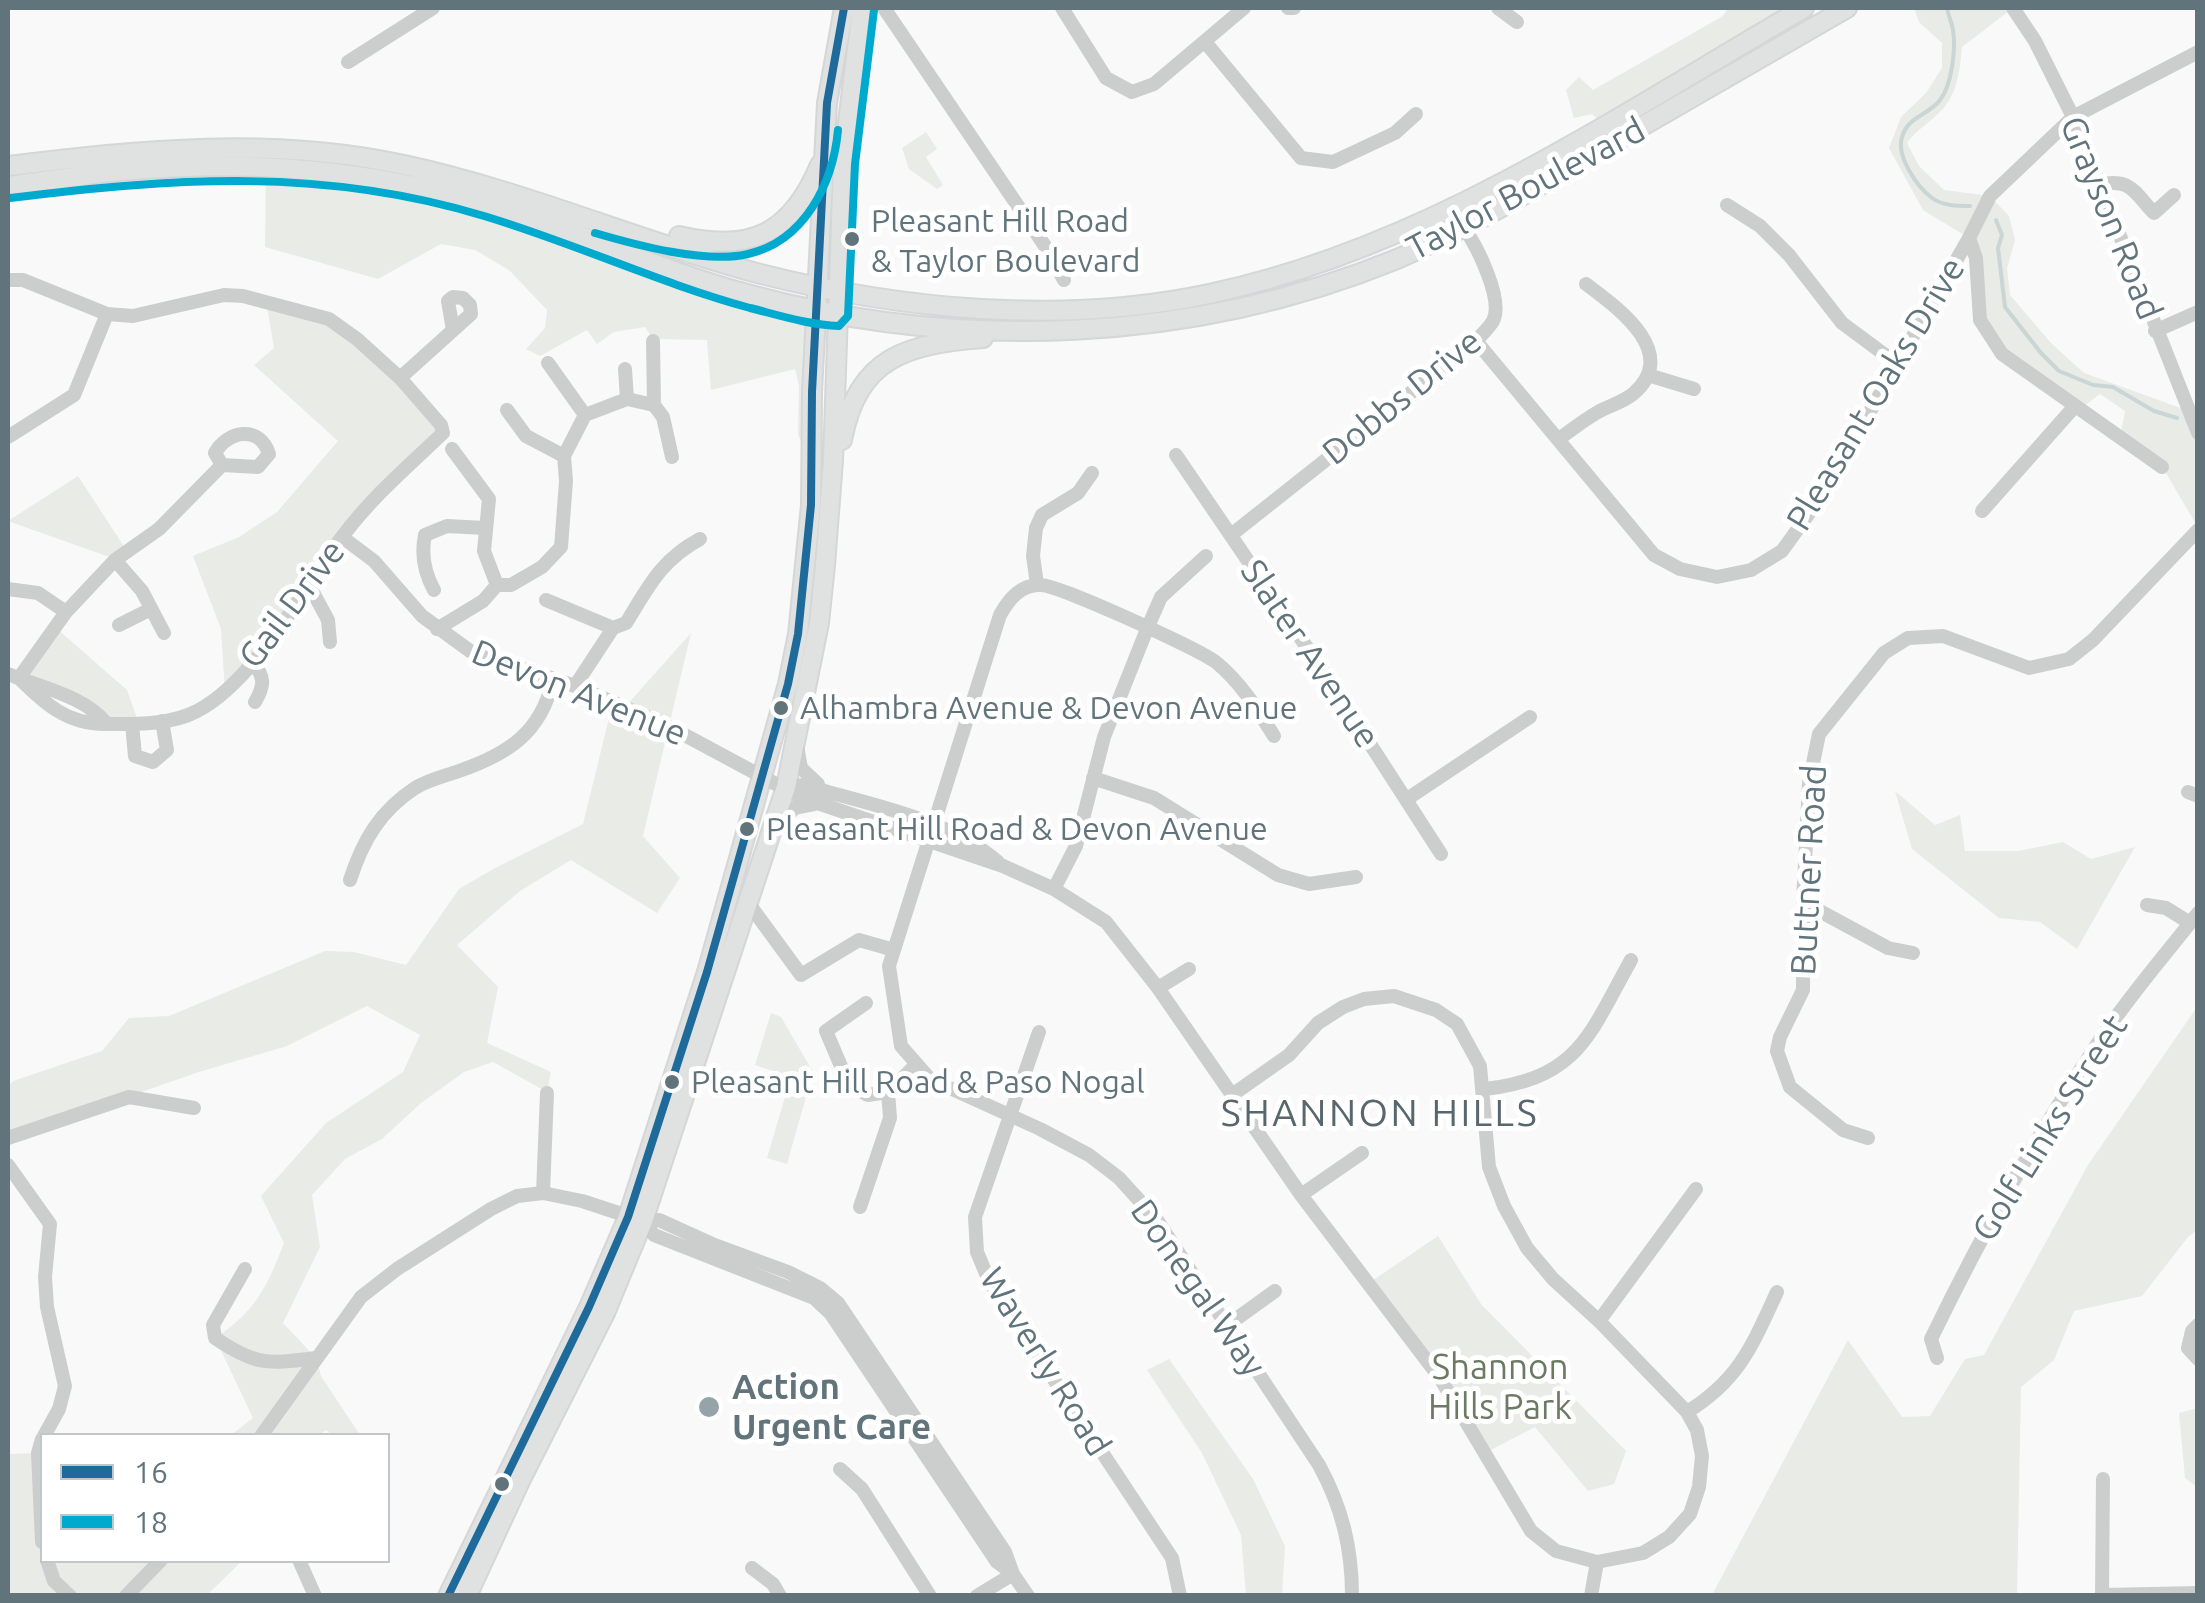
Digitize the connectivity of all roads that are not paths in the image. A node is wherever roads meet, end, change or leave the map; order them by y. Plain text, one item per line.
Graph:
1 (433, 8) edge
2 (844, 8) edge
3 (862, 8) edge
4 (884, 8) edge
5 (1062, 8) edge
6 (1244, 8) edge
7 (1498, 8) edge
8 (1804, 8) edge
9 (1847, 8) edge
10 (2014, 8) edge
11 (1518, 22) dead end
12 (1206, 44) junction
13 (2198, 52) edge
14 (348, 62) dead end
15 (1416, 114) dead end
16 (2073, 117) junction
17 (826, 151) junction
18 (8, 166) edge
19 (8, 186) edge
20 (2099, 186) junction
21 (2174, 195) dead end
22 (1727, 204) dead end
23 (614, 226) junction
24 (1464, 228) junction
25 (1968, 238) junction
26 (8, 280) edge
27 (1064, 280) dead end
28 (1586, 284) dead end
29 (816, 287) junction
30 (838, 290) junction
31 (827, 312) junction
32 (2198, 312) edge
33 (107, 314) junction
34 (453, 330) dead end
35 (1060, 330) junction
36 (2156, 330) junction
37 (1476, 340) junction
38 (653, 341) dead end
39 (548, 363) dead end
40 (1896, 363) junction
41 (625, 369) dead end
42 (1648, 375) junction
43 (400, 378) junction
44 (1694, 389) dead end
45 (627, 399) junction
46 (654, 405) junction
47 (2076, 406) junction
48 (507, 410) dead end
49 (585, 415) junction
50 (2198, 434) edge
51 (8, 437) edge
52 (1559, 438) junction
53 (452, 449) dead end
54 (1176, 455) dead end
55 (564, 456) junction
56 (672, 458) dead end
57 (222, 464) dead end
58 (2162, 467) dead end
59 (1092, 473) dead end
60 (831, 499) junction
61 (1982, 511) dead end
62 (485, 528) junction
63 (2198, 530) edge
64 (1231, 535) junction
65 (342, 537) junction
66 (700, 539) dead end
67 (1206, 556) dead end
68 (115, 560) junction
69 (1037, 584) junction
70 (309, 585) junction
71 (497, 585) junction
72 (8, 589) edge
73 (434, 590) dead end
74 (546, 600) dead end
75 (152, 609) junction
76 (66, 612) junction
77 (119, 625) dead end
78 (437, 628) junction
79 (613, 628) junction
80 (1146, 629) junction
81 (164, 633) dead end
82 (330, 642) dead end
83 (252, 661) junction
84 (13, 676) edge
85 (553, 680) junction
86 (575, 686) junction
87 (254, 702) dead end
88 (1530, 717) dead end
89 (162, 721) junction
90 (132, 724) junction
91 (1274, 736) dead end
92 (796, 746) junction
93 (762, 776) junction
94 (1093, 778) junction
95 (786, 787) junction
96 (828, 799) junction
97 (1407, 799) junction
98 (933, 824) junction
99 (774, 828) junction
100 (926, 842) junction
101 (1442, 854) dead end
102 (1003, 866) junction
103 (1356, 877) dead end
104 (350, 880) dead end
105 (1054, 890) junction
106 (1803, 902) junction
107 (749, 904) junction
108 (2148, 904) dead end
109 (2194, 918) edge
110 (894, 950) junction
111 (1913, 952) dead end
112 (1631, 960) dead end
113 (1189, 969) dead end
114 (1158, 988) junction
115 (866, 1002) dead end
116 (1040, 1032) dead end
117 (917, 1064) junction
118 (1485, 1090) junction
119 (888, 1092) junction
120 (547, 1093) dead end
121 (1232, 1095) junction
122 (194, 1108) dead end
123 (1010, 1116) junction
124 (8, 1138) edge
125 (1868, 1138) dead end
126 (1362, 1153) dead end
127 (8, 1165) edge
128 (1696, 1189) dead end
129 (543, 1193) junction
130 (1302, 1195) junction
131 (860, 1207) dead end
132 (635, 1219) junction
133 (245, 1268) dead end
134 (1275, 1292) dead end
135 (1777, 1292) dead end
136 (1599, 1320) junction
137 (1225, 1326) junction
138 (2198, 1326) edge
139 (316, 1358) junction
140 (1936, 1358) dead end
141 (2198, 1359) edge
142 (1687, 1412) junction
143 (45, 1433) edge
144 (262, 1433) edge
145 (40, 1447) edge
146 (840, 1469) dead end
147 (2103, 1479) dead end
148 (40, 1498) edge
149 (1597, 1562) junction
150 (48, 1563) edge
151 (158, 1563) edge
152 (301, 1563) edge
153 (752, 1568) dead end
154 (1013, 1574) junction
155 (2198, 1593) edge
156 (70, 1596) edge
157 (126, 1596) edge
158 (315, 1596) edge
159 (448, 1596) edge
160 (468, 1596) edge
161 (780, 1596) edge
162 (930, 1596) edge
163 (978, 1596) edge
164 (1028, 1596) edge
165 (1180, 1596) edge
166 (1352, 1596) edge
167 (1591, 1596) edge
168 (2102, 1596) edge

1 - 14 street
2 - 17 main road
3 - 30 main road
4 - 27 street
5 - 12 street
6 - 12 street
7 - 11 street
8 - 30 main road, Taylor Boulevard
9 - 24 main road, Taylor Boulevard
10 - 16 street, Grayson Road
12 - 15 street
13 - 16 street, Pleasant Oaks Drive
16 - 20 street, Grayson Road
16 - 25 street, Pleasant Oaks Drive
17 - 23 main road
17 - 29 main road
18 - 23 main road, Taylor Boulevard
19 - 31 main road, Taylor Boulevard
20 - 21 street
20 - 36 street, Grayson Road
22 - 40 street
23 - 29 main road, Taylor Boulevard
24 - 35 main road, Taylor Boulevard
24 - 37 street, Dobbs Drive
25 - 40 street, Pleasant Oaks Drive
25 - 47 street
26 - 33 street
28 - 42 street
29 - 30 main road, Taylor Boulevard
29 - 31 main road
30 - 31 main road
31 - 35 main road, Taylor Boulevard
31 - 60 main road
31 - 93 main road
32 - 36 street
33 - 43 street
33 - 51 street
34 - 43 street
35 - 60 main road
36 - 50 street, Grayson Road
37 - 52 street, Pleasant Oaks Drive
37 - 64 street, Dobbs Drive
38 - 46 street
39 - 49 street
40 - 52 street, Pleasant Oaks Drive
41 - 45 street
42 - 44 street
42 - 52 street
43 - 65 street, Gail Drive
45 - 46 street
45 - 49 street
46 - 56 street
47 - 58 street
47 - 61 street
48 - 55 street
49 - 55 street
53 - 62 street
54 - 64 street, Slater Avenue
55 - 71 street
57 - 68 street
59 - 69 street
60 - 92 main road
62 - 71 street
62 - 73 street
63 - 106 street, Buttner Road
64 - 97 street, Slater Avenue
65 - 70 street, Gail Drive
65 - 78 street, Devon Avenue
66 - 79 street
67 - 80 street
68 - 75 street
68 - 76 street
69 - 80 street
69 - 98 street
70 - 82 street
70 - 83 street, Gail Drive
71 - 78 street
72 - 76 street
74 - 79 street
75 - 77 street
75 - 81 street
76 - 84 street
78 - 85 street, Devon Avenue
79 - 86 street
80 - 91 street
80 - 94 street
83 - 87 street
83 - 89 street, Gail Drive
84 - 90 street, Gail Drive
85 - 86 street, Devon Avenue
85 - 104 street
86 - 93 street, Devon Avenue
88 - 97 street
89 - 90 street, Gail Drive
89 - 90 street
92 - 95 main road
92 - 96 street, Devon Avenue
93 - 95 street, Devon Avenue
93 - 132 main road
94 - 103 street
94 - 105 street
95 - 96 street, Devon Avenue
95 - 99 main road
96 - 98 street, Devon Avenue
96 - 99 street
96 - 100 street, Devon Avenue
97 - 101 street, Slater Avenue
98 - 100 street
98 - 102 street, Devon Avenue
99 - 107 main road
100 - 102 street, Devon Avenue
100 - 110 street
102 - 105 street, Devon Avenue
105 - 114 street, Devon Avenue
106 - 111 street
106 - 125 street, Buttner Road
107 - 110 street
107 - 132 main road
108 - 109 street
109 - 140 street, Golf Links Street
110 - 117 street
112 - 118 street
113 - 114 street
114 - 121 street, Devon Avenue
115 - 119 street
116 - 123 street, Waverly Road
117 - 119 street
117 - 123 street, Donegal Way
118 - 121 street
118 - 136 street
119 - 131 street
120 - 129 street
121 - 130 street, Devon Avenue
122 - 124 street
123 - 137 street, Donegal Way
123 - 165 street, Waverly Road
126 - 130 street
127 - 143 street
128 - 136 street
129 - 132 street
129 - 139 street
130 - 149 street, Devon Avenue
132 - 154 street
132 - 159 main road
132 - 160 main road
133 - 139 street
134 - 137 street
135 - 142 street
136 - 142 street
137 - 166 street, Donegal Way
138 - 141 street
139 - 144 street
142 - 149 street
145 - 148 street
146 - 162 street
147 - 168 street
149 - 167 street
150 - 156 street
151 - 157 street
152 - 158 street
153 - 161 street
154 - 163 street
154 - 164 street
155 - 168 street

